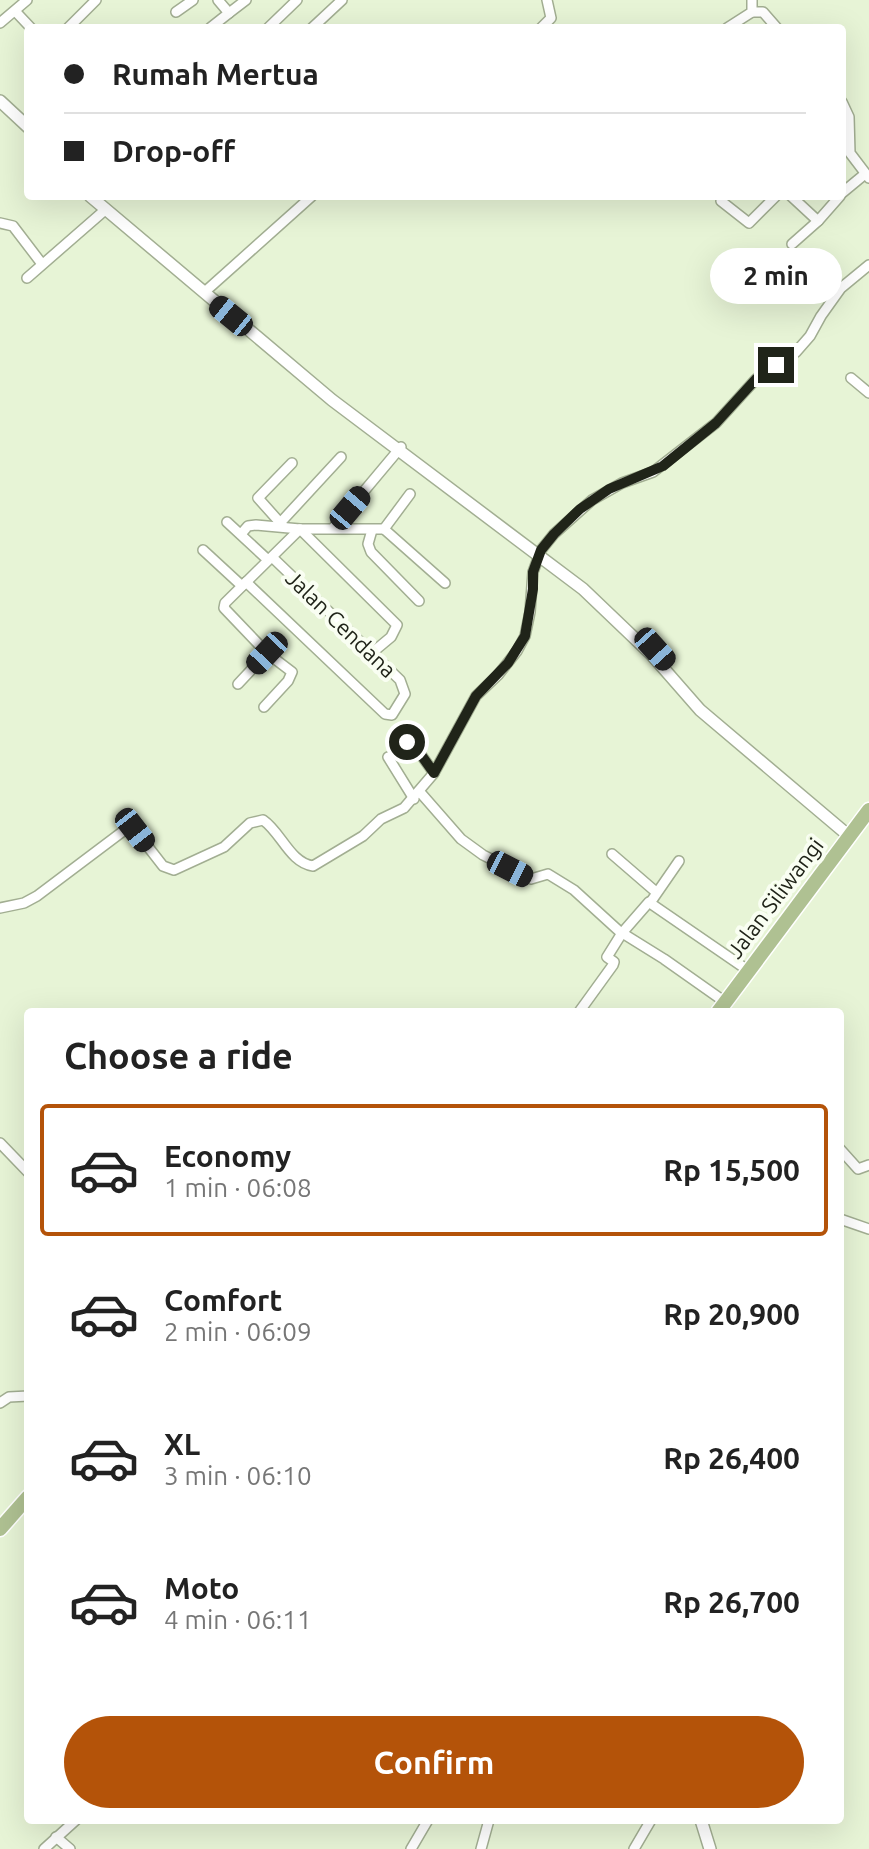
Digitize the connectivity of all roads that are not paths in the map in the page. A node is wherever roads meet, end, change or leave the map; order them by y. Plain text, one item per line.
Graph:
1 (27, 0) edge
2 (96, 0) edge
3 (193, 0) edge
4 (218, 0) edge
5 (246, 0) edge
6 (297, 0) edge
7 (342, 0) edge
8 (547, 0) edge
9 (752, 0) edge
10 (15, 11) junction
11 (176, 12) dead end
12 (752, 12) junction
13 (229, 13) junction
14 (0, 23) edge
15 (27, 24) edge
16 (72, 24) edge
17 (215, 24) edge
18 (272, 24) edge
19 (316, 24) edge
20 (545, 24) edge
21 (733, 24) edge
22 (774, 24) edge
23 (0, 92) edge
24 (0, 101) edge
25 (846, 112) edge
26 (24, 113) edge
27 (24, 123) edge
28 (867, 176) edge
29 (846, 191) edge
30 (101, 200) edge
31 (308, 200) edge
32 (772, 200) edge
33 (795, 200) edge
34 (837, 200) edge
35 (721, 201) dead end
36 (818, 221) junction
37 (0, 223) edge
38 (792, 244) dead end
39 (42, 264) junction
40 (869, 265) edge
41 (27, 278) dead end
42 (208, 289) junction
43 (251, 328) junction
44 (851, 378) dead end
45 (869, 393) edge
46 (399, 448) junction
47 (341, 457) dead end
48 (292, 463) dead end
49 (410, 494) dead end
50 (227, 522) dead end
51 (282, 524) junction
52 (334, 527) junction
53 (300, 529) junction
54 (384, 529) junction
55 (372, 530) junction
56 (241, 534) junction
57 (203, 550) dead end
58 (540, 553) junction
59 (270, 558) junction
60 (445, 583) dead end
61 (244, 584) junction
62 (419, 601) dead end
63 (373, 652) junction
64 (267, 653) junction
65 (238, 684) dead end
66 (264, 707) dead end
67 (407, 742) dead end
68 (388, 757) dead end
69 (434, 773) junction
70 (416, 795) junction
71 (869, 810) edge
72 (850, 834) junction
73 (612, 854) dead end
74 (679, 861) dead end
75 (656, 892) junction
76 (649, 902) junction
77 (0, 908) edge
78 (622, 933) junction
79 (749, 971) junction
80 (722, 1007) edge
81 (582, 1008) edge
82 (0, 1143) edge
83 (844, 1153) edge
84 (869, 1165) edge
85 (24, 1168) edge
86 (844, 1220) edge
87 (869, 1229) edge
88 (24, 1396) edge
89 (0, 1403) edge
90 (24, 1502) edge
91 (0, 1529) edge
92 (71, 1824) edge
93 (426, 1824) edge
94 (488, 1824) edge
95 (649, 1824) edge
96 (702, 1824) edge
97 (56, 1837) junction
98 (44, 1849) edge
99 (70, 1849) edge
100 (411, 1849) edge
101 (481, 1849) edge
102 (634, 1849) edge
103 (710, 1849) edge

1 - 10 street
2 - 16 street
3 - 11 street
4 - 13 street
5 - 13 street
6 - 18 street
7 - 19 street
8 - 20 street
9 - 12 street
10 - 14 street
10 - 15 street
12 - 21 street
12 - 22 street
13 - 17 street
23 - 26 street
24 - 27 street
25 - 28 street
28 - 29 street
30 - 39 street
30 - 42 street
30 - 43 street
31 - 42 street
32 - 35 street
33 - 36 street
34 - 36 street
36 - 38 street
37 - 39 street
39 - 41 street
40 - 58 street
42 - 43 street
43 - 46 street
44 - 45 street
46 - 52 street
46 - 58 street
47 - 51 street
48 - 51 street
49 - 54 street
50 - 56 street, Jalan Cendana
51 - 53 street
51 - 56 street
52 - 53 street
52 - 55 street
53 - 59 street
53 - 63 street
54 - 55 street
54 - 60 street
55 - 62 street
56 - 59 street, Jalan Cendana
57 - 61 street
58 - 69 street
58 - 72 street
59 - 61 street
59 - 63 street, Jalan Cendana
61 - 63 street, Jalan Cendana
61 - 64 street
64 - 65 street
64 - 66 street
67 - 69 street
68 - 70 street
69 - 70 street
70 - 77 street
70 - 78 street
71 - 72 main road, Jalan Siliwangi
72 - 79 main road, Jalan Siliwangi
73 - 75 street
74 - 75 street
75 - 76 street
76 - 78 street
76 - 79 street
78 - 80 street
78 - 81 street
79 - 80 main road, Jalan Siliwangi
82 - 85 street
83 - 84 street
86 - 87 street
88 - 89 street
90 - 91 main road
92 - 97 street
93 - 100 street
94 - 101 street
95 - 102 street
96 - 103 street
97 - 98 street
97 - 99 street

